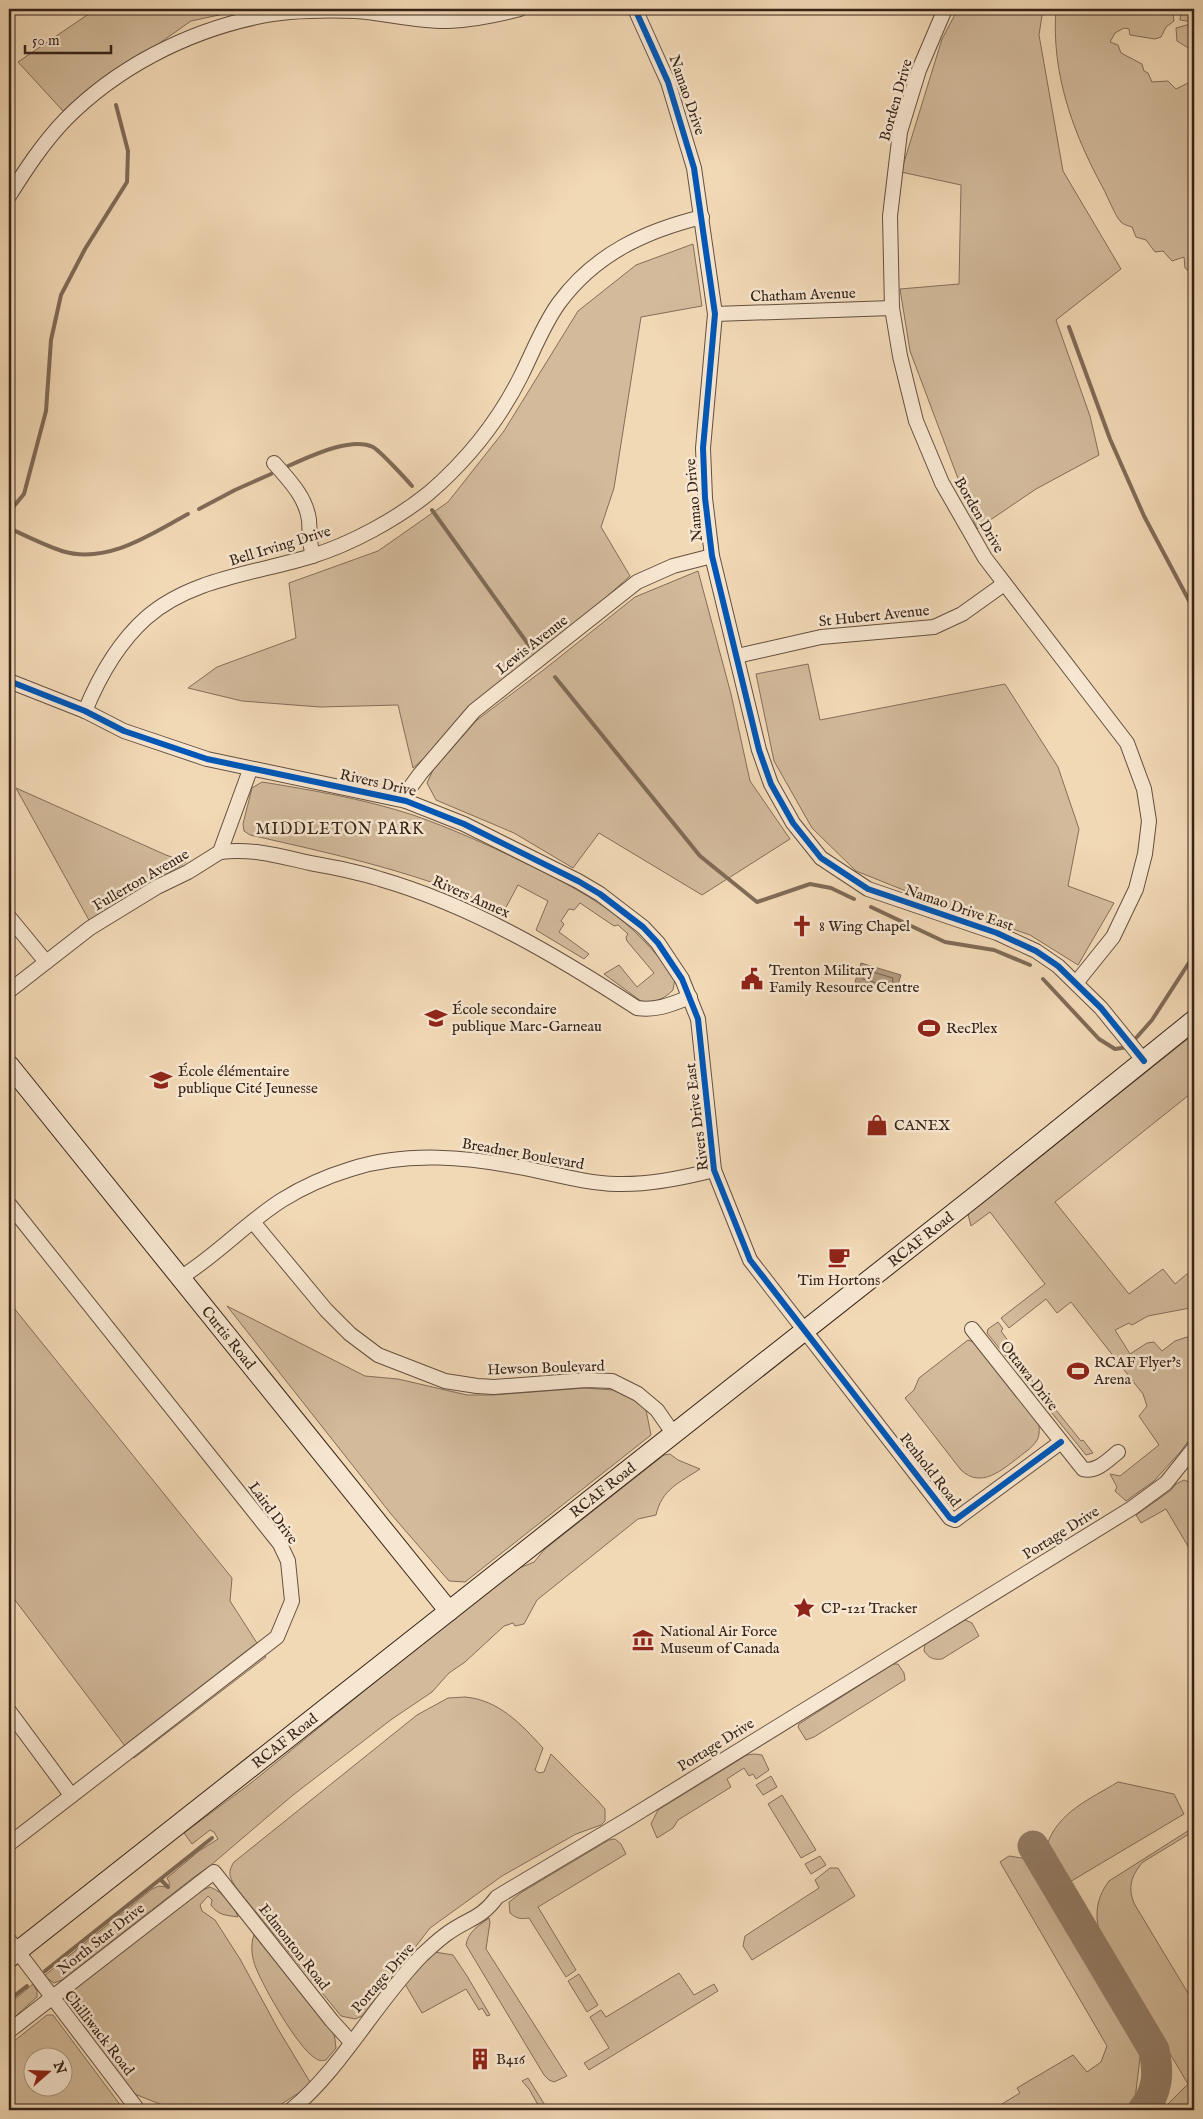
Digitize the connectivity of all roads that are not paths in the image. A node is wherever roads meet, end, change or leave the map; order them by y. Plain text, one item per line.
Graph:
1 (520, 9) edge
2 (945, 9) edge
3 (640, 10) edge
4 (9, 196) edge
5 (702, 217) junction
6 (892, 308) junction
7 (715, 314) junction
8 (274, 463) dead end
9 (314, 556) junction
10 (712, 556) junction
11 (1004, 584) junction
12 (737, 656) junction
13 (9, 681) edge
14 (85, 711) junction
15 (250, 770) junction
16 (406, 801) junction
17 (220, 852) junction
18 (868, 889) joint
19 (9, 917) edge
20 (46, 962) junction
21 (1076, 983) junction
22 (9, 991) edge
23 (690, 997) junction
24 (1194, 1020) edge
25 (1140, 1056) junction
26 (9, 1065) edge
27 (714, 1170) junction
28 (9, 1204) edge
29 (253, 1222) junction
30 (180, 1278) junction
31 (972, 1329) dead end
32 (806, 1330) junction
33 (673, 1433) junction
34 (1061, 1442) junction
35 (1194, 1448) edge
36 (1118, 1452) dead end
37 (449, 1610) junction
38 (9, 1711) edge
39 (71, 1795) junction
40 (9, 1844) edge
41 (214, 1872) joint
42 (12, 1950) edge
43 (52, 1998) junction
44 (9, 2031) edge
45 (351, 2042) junction
46 (138, 2110) edge
47 (291, 2110) edge

1 - 4 street
2 - 6 street, Borden Drive
3 - 5 street, Namao Drive
5 - 7 street, Namao Drive
5 - 9 street, Bell Irving Drive
6 - 7 street, Chatham Avenue
6 - 11 street, Borden Drive
7 - 10 street, Namao Drive
8 - 9 street
9 - 14 street, Bell Irving Drive
10 - 12 street, Namao Drive
10 - 16 street, Lewis Avenue
11 - 12 street, St Hubert Avenue
11 - 21 street, Borden Drive
12 - 18 street, Namao Drive
13 - 14 street, Rivers Drive
14 - 15 street, Rivers Drive
15 - 16 street, Rivers Drive
15 - 17 street
16 - 23 street, Rivers Drive
17 - 20 street, Fullerton Avenue
17 - 23 street, Rivers Annex
18 - 21 street, Namao Drive East
19 - 20 street
20 - 22 street, Fullerton Avenue
21 - 25 street, Namao Drive East
23 - 27 street, Rivers Drive East
24 - 25 main road, RCAF Road
25 - 32 main road, RCAF Road
26 - 30 main road, Curtis Road
27 - 29 street, Breadner Boulevard
27 - 32 street, Rivers Drive East
28 - 39 street, Laird Drive
29 - 30 street, Breadner Boulevard
29 - 33 street, Hewson Boulevard
30 - 37 main road, Curtis Road
31 - 34 street, Ottawa Drive
32 - 33 main road, RCAF Road
32 - 34 street, Penhold Road
33 - 37 main road, RCAF Road
34 - 36 street, Ottawa Drive
35 - 45 street, Portage Drive
37 - 42 main road, RCAF Road
38 - 39 street
39 - 40 street, Laird Drive
41 - 43 street, North Star Drive
41 - 45 street, Edmonton Road
42 - 43 street, Chilliwack Road
43 - 44 street, North Star Drive
43 - 46 street, Chilliwack Road
45 - 47 street, Portage Drive

